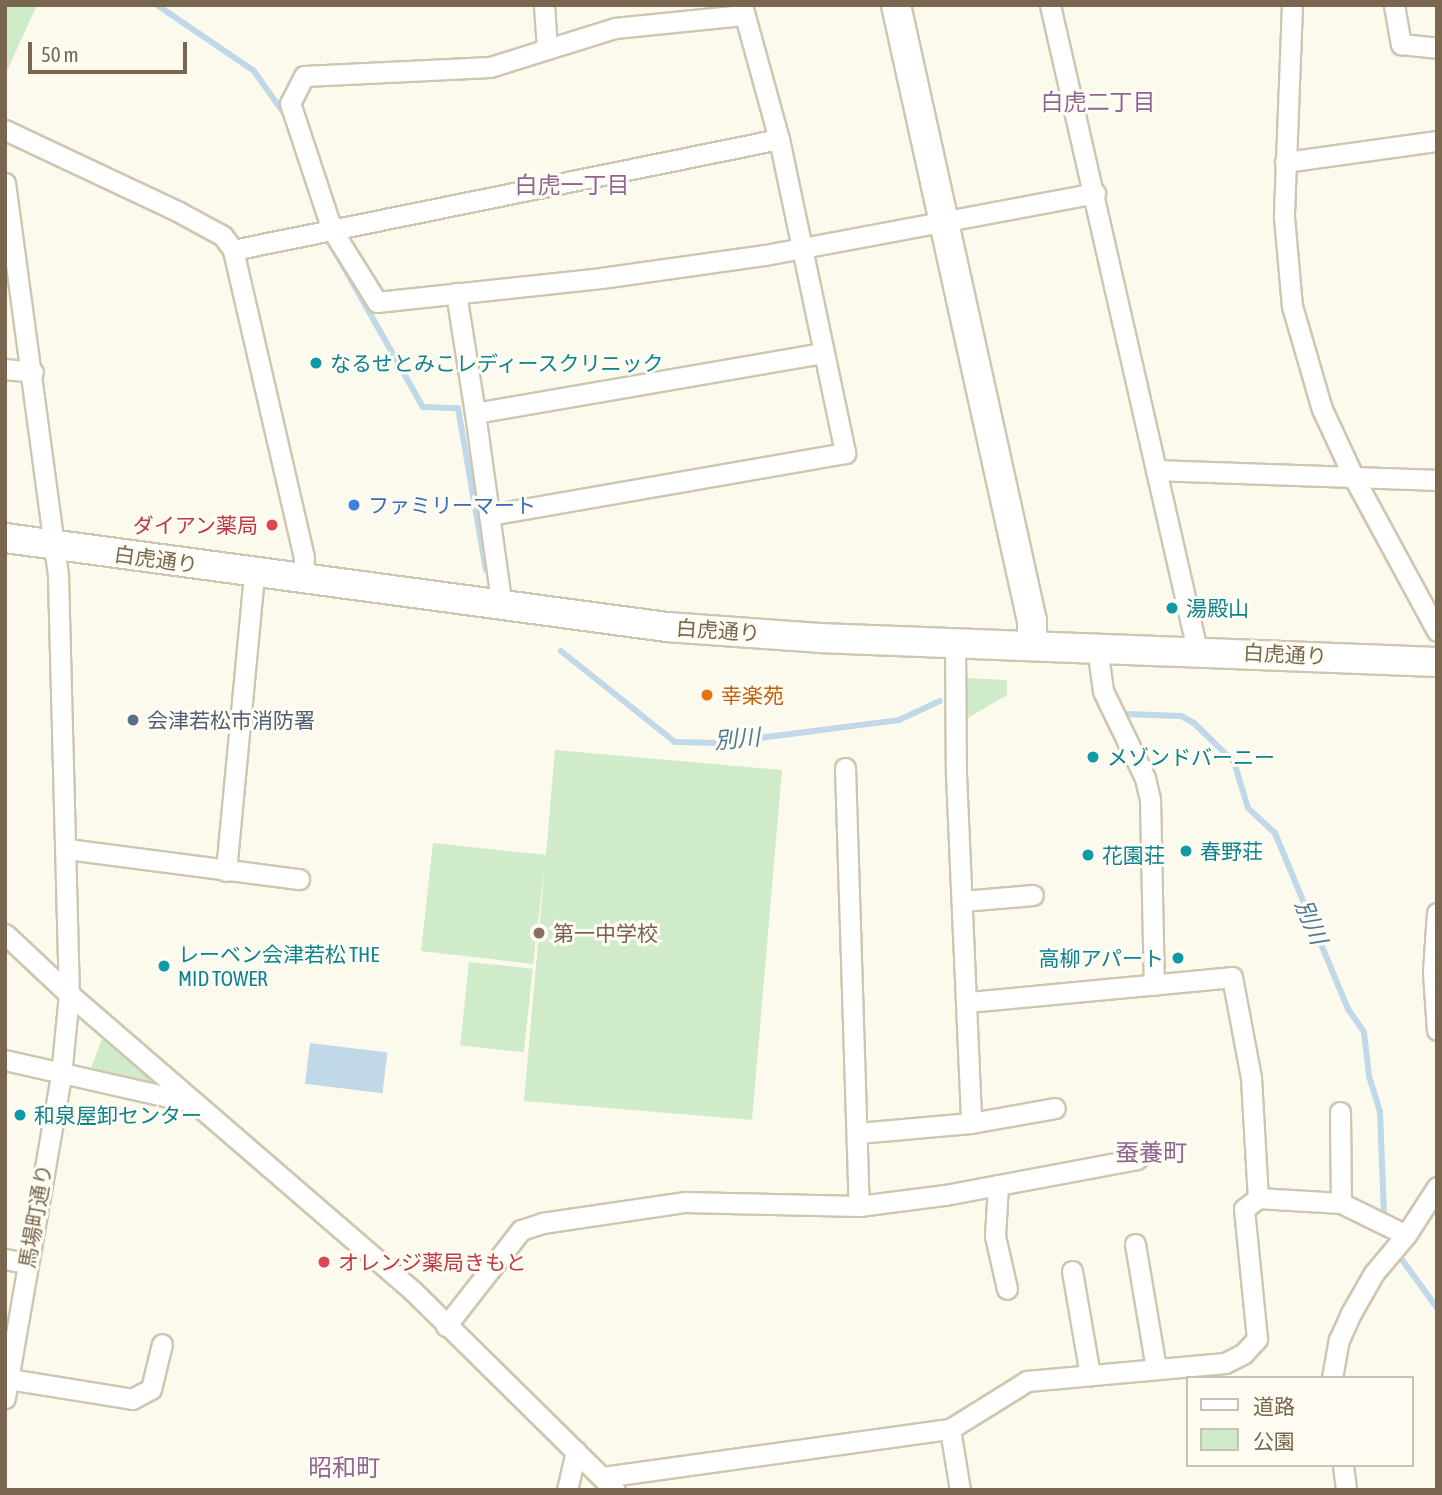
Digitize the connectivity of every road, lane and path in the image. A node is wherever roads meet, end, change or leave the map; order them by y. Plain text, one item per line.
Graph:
1 (544, 5) edge
2 (896, 5) edge
3 (1050, 5) edge
4 (1292, 5) edge
5 (1394, 5) edge
6 (743, 10) edge
7 (547, 48) junction
8 (1437, 48) edge
9 (5, 130) edge
10 (779, 139) junction
11 (1437, 141) edge
12 (1285, 162) junction
13 (5, 183) edge
14 (1095, 192) junction
15 (946, 223) junction
16 (323, 231) junction
17 (800, 249) junction
18 (233, 250) junction
19 (456, 293) junction
20 (824, 353) junction
21 (5, 369) edge
22 (33, 373) junction
23 (475, 412) junction
24 (1156, 470) junction
25 (1354, 478) junction
26 (1437, 480) edge
27 (489, 515) junction
28 (5, 538) edge
29 (55, 544) junction
30 (254, 573) junction
31 (303, 579) junction
32 (502, 607) junction
33 (1437, 631) edge
34 (955, 642) junction
35 (1032, 645) junction
36 (1097, 648) junction
37 (1197, 650) junction
38 (1437, 662) edge
39 (845, 768) dead end
40 (67, 849) junction
41 (226, 871) junction
42 (299, 879) dead end
43 (1033, 895) dead end
44 (963, 901) junction
45 (1437, 913) edge
46 (5, 934) edge
47 (1154, 985) junction
48 (69, 993) junction
49 (969, 1002) junction
50 (1437, 1030) edge
51 (5, 1060) edge
52 (61, 1076) junction
53 (195, 1103) junction
54 (1055, 1108) dead end
55 (1340, 1112) dead end
56 (971, 1123) junction
57 (858, 1133) junction
58 (1137, 1159) dead end
59 (999, 1185) junction
60 (1437, 1186) edge
61 (1258, 1198) junction
62 (1341, 1203) junction
63 (859, 1206) junction
64 (1417, 1225) junction
65 (1135, 1244) dead end
66 (5, 1259) edge
67 (26, 1263) junction
68 (1072, 1271) dead end
69 (1007, 1289) dead end
70 (446, 1326) junction
71 (162, 1344) dead end
72 (1156, 1368) junction
73 (1090, 1375) junction
74 (1332, 1376) edge
75 (7, 1388) edge
76 (950, 1429) junction
77 (576, 1451) junction
78 (1343, 1467) edge
79 (609, 1483) edge
80 (567, 1490) edge
81 (960, 1490) edge
82 (1346, 1490) edge

1 - 7 street
2 - 15 street
3 - 14 street
4 - 12 street
5 - 8 street
6 - 7 street
6 - 10 street
7 - 16 street
9 - 18 street
10 - 16 street
10 - 17 street
11 - 12 street
12 - 25 street
13 - 22 street, 馬場町通り
14 - 15 street
14 - 24 street
15 - 17 street
15 - 35 street
16 - 18 street
16 - 19 street
17 - 19 street
17 - 20 street
18 - 31 street
19 - 23 street
20 - 23 street
20 - 27 street
21 - 22 street
22 - 29 street, 馬場町通り
23 - 27 street
24 - 25 street
24 - 37 street
25 - 26 street
25 - 33 street
27 - 32 street
28 - 29 street, 白虎通り
29 - 30 street, 白虎通り
29 - 40 street, 馬場町通り
30 - 31 street, 白虎通り
30 - 41 street
31 - 32 street, 白虎通り
32 - 34 street, 白虎通り
34 - 35 street, 白虎通り
34 - 44 street
35 - 36 street, 白虎通り
36 - 37 street, 白虎通り
36 - 47 street
37 - 38 street, 白虎通り
39 - 57 street
40 - 41 street
40 - 48 street, 馬場町通り
41 - 42 street
43 - 44 street
44 - 49 street
45 - 50 street
46 - 48 street
47 - 49 street
47 - 61 street
48 - 52 street, 馬場町通り
48 - 53 street
49 - 56 street
51 - 52 street
52 - 53 street
52 - 67 street, 馬場町通り
53 - 70 street
54 - 56 street
55 - 62 street
56 - 57 street
57 - 63 street
58 - 59 street
59 - 63 street
59 - 69 street
60 - 64 street
61 - 62 street
61 - 72 street
62 - 64 street
63 - 70 street
64 - 74 street
65 - 72 street
66 - 67 street
67 - 75 street, 馬場町通り
68 - 73 street
70 - 77 street
71 - 75 street
72 - 73 street
73 - 76 street
76 - 79 street
76 - 81 street
77 - 79 street
77 - 80 street
78 - 82 street

